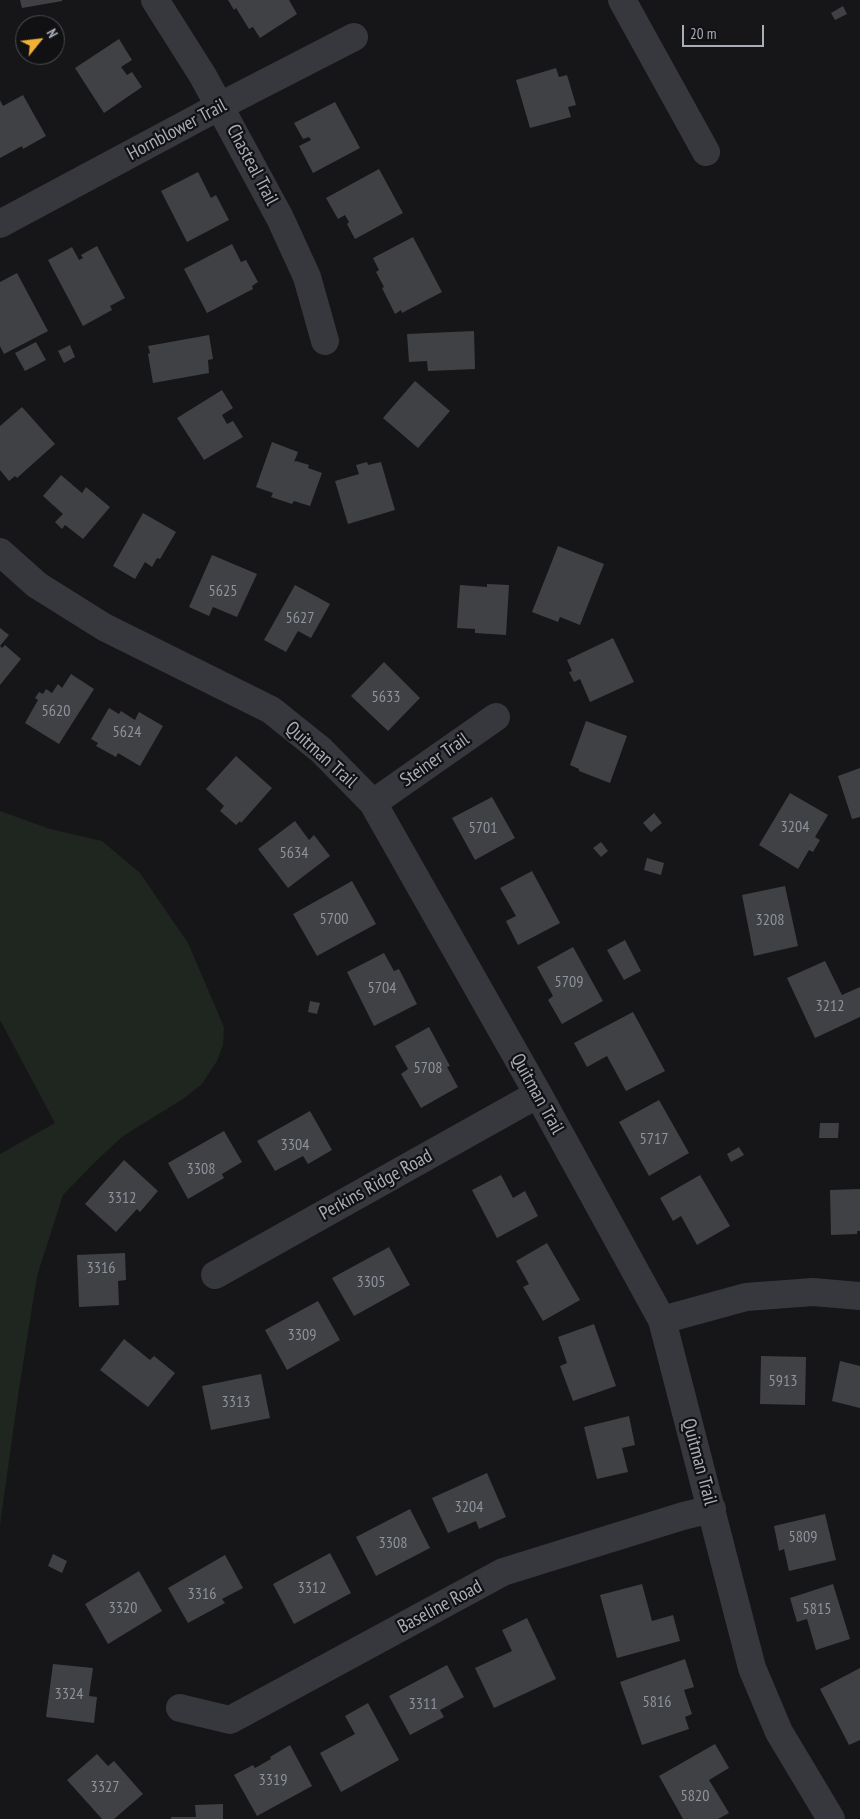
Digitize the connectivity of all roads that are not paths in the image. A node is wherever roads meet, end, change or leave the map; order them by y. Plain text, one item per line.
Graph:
1 (155, 0) edge
2 (622, 0) edge
3 (354, 37) dead end
4 (220, 106) junction
5 (706, 152) dead end
6 (0, 224) edge
7 (325, 341) dead end
8 (0, 552) edge
9 (496, 717) dead end
10 (373, 803) junction
11 (538, 1094) junction
12 (215, 1275) dead end
13 (860, 1296) edge
14 (662, 1320) junction
15 (712, 1509) junction
16 (180, 1708) dead end
17 (831, 1819) edge

1 - 4 street, Chasteal Trail
2 - 5 street
3 - 4 street, Hornblower Trail
4 - 6 street, Hornblower Trail
4 - 7 street, Chasteal Trail
8 - 10 street, Quitman Trail
9 - 10 street, Steiner Trail
10 - 11 street, Quitman Trail
11 - 12 street, Perkins Ridge Road
11 - 14 street, Quitman Trail
13 - 14 street
14 - 15 street, Quitman Trail
15 - 16 street, Baseline Road
15 - 17 street, Quitman Trail

